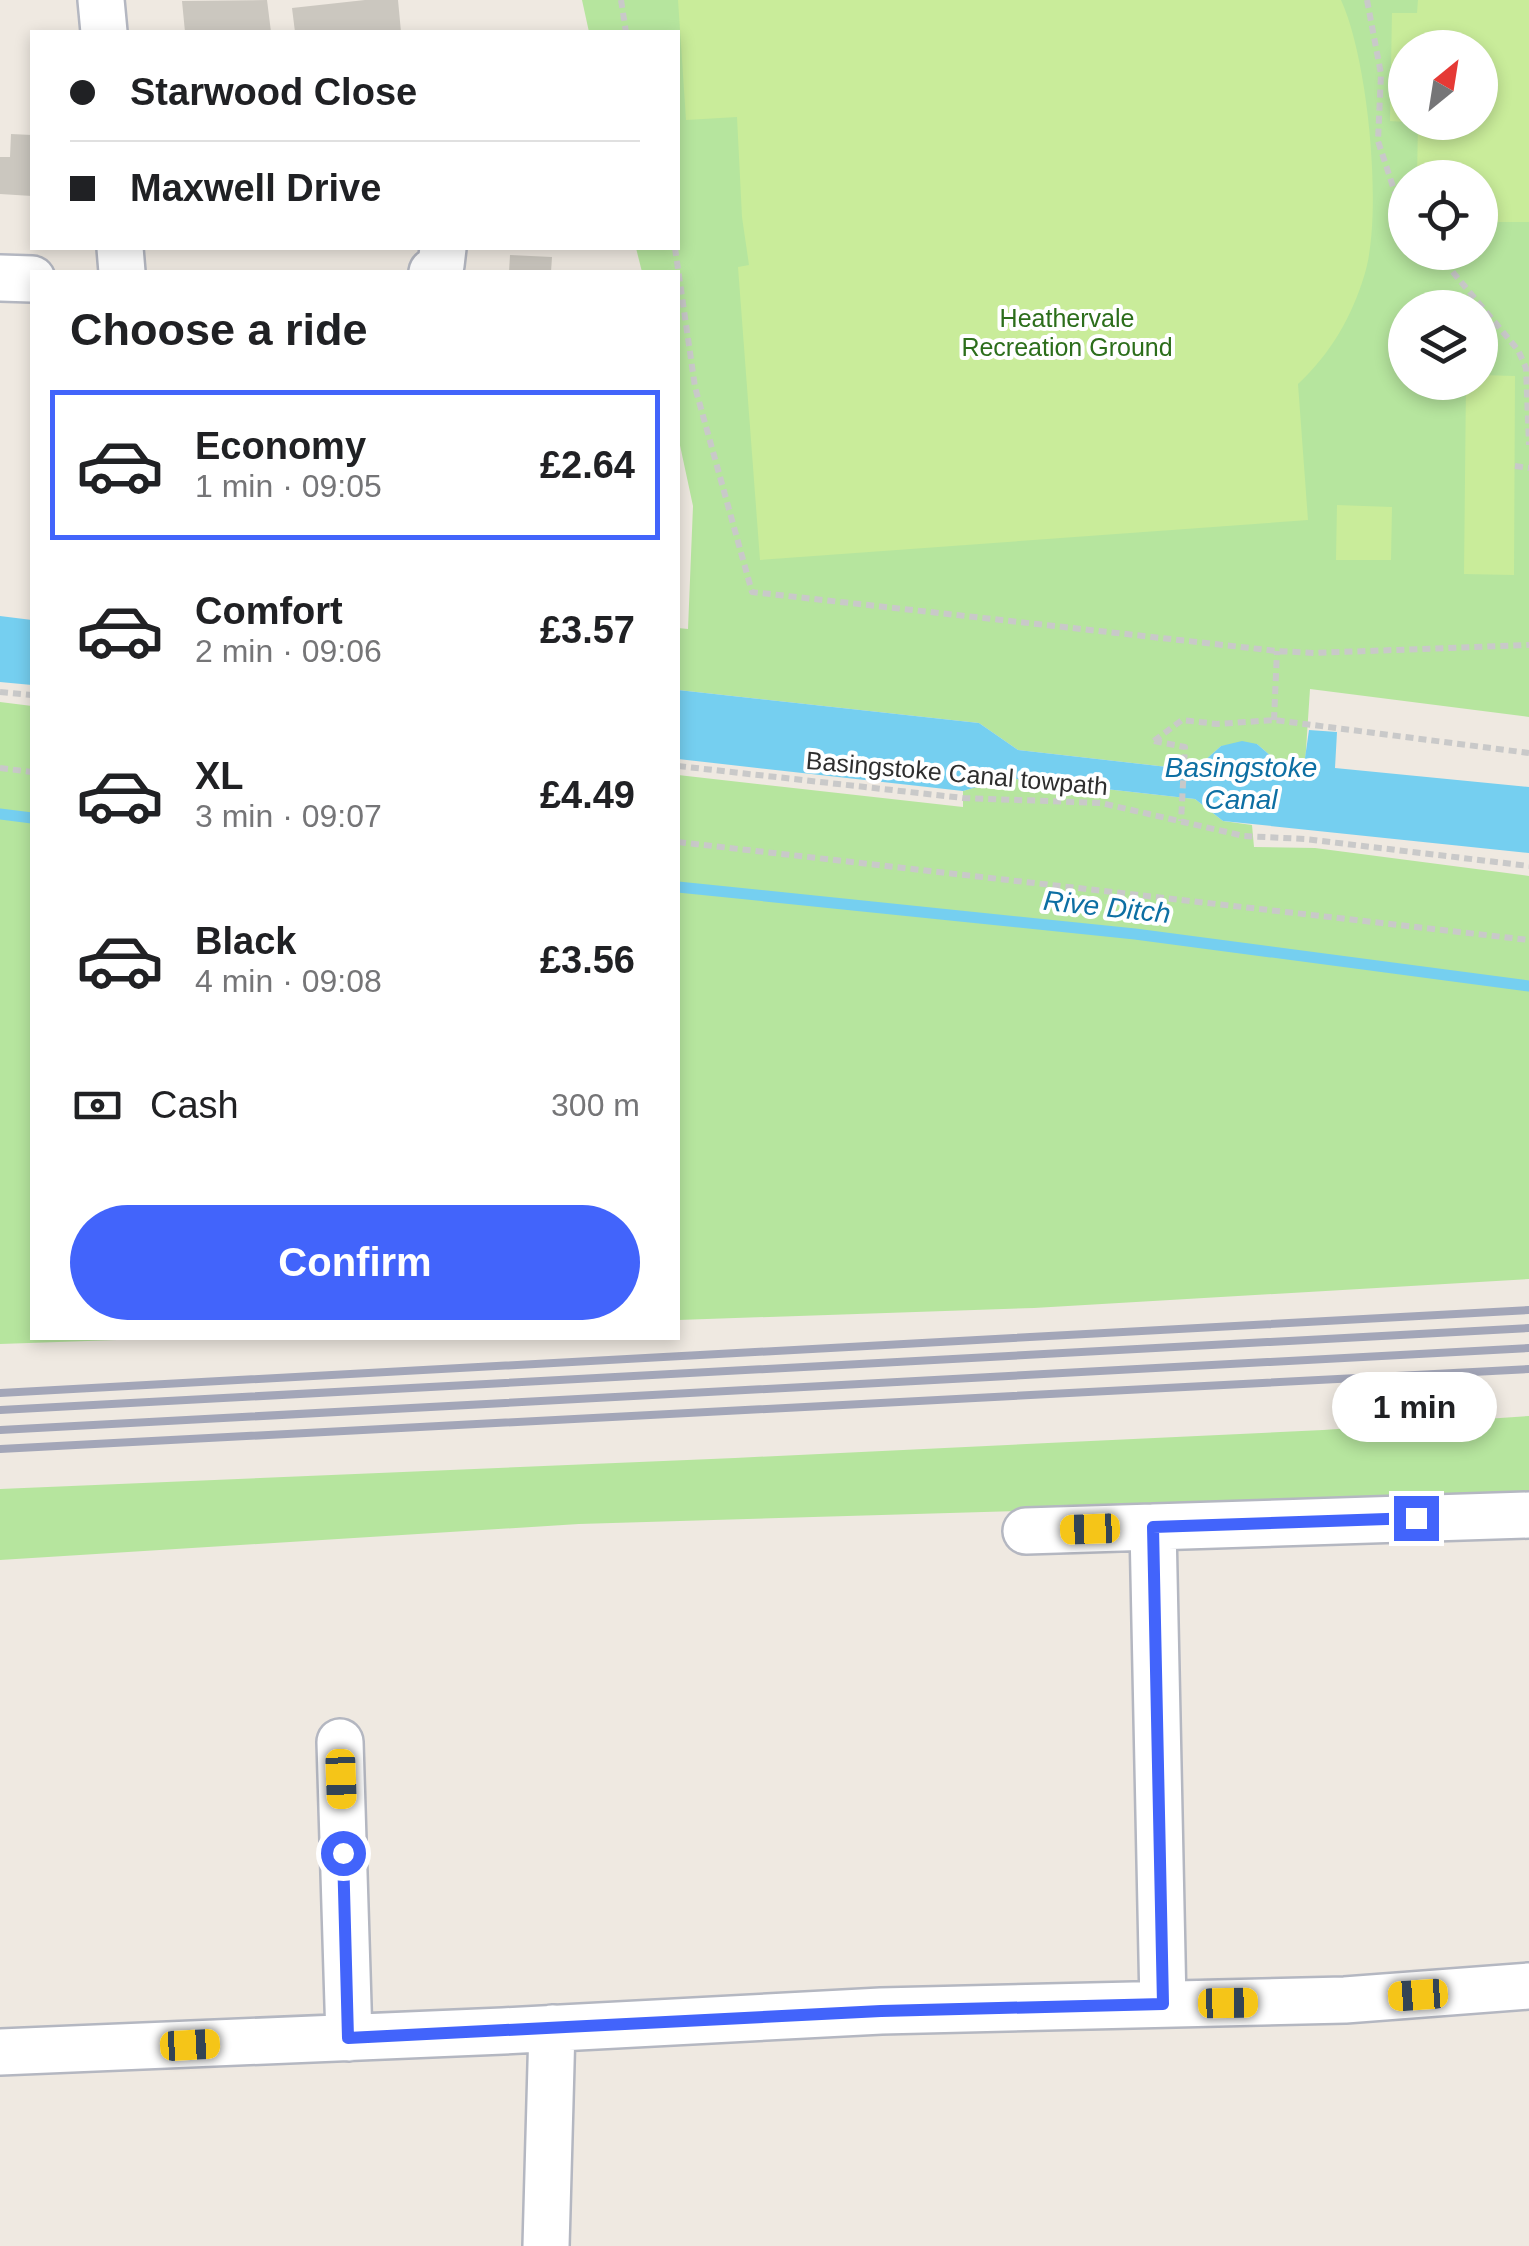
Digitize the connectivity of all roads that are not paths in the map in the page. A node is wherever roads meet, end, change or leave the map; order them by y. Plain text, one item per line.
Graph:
1 (102, 0) edge
2 (104, 30) edge
3 (0, 278) edge
4 (30, 280) edge
5 (1529, 1515) edge
6 (1153, 1527) junction
7 (1026, 1531) dead end
8 (340, 1742) dead end
9 (1529, 1986) edge
10 (1163, 2004) junction
11 (552, 2028) junction
12 (348, 2038) junction
13 (0, 2052) edge
14 (546, 2246) edge

1 - 2 street
3 - 4 street
5 - 6 street
6 - 7 street
6 - 10 street
8 - 12 street
9 - 10 street
10 - 11 street
11 - 12 street
11 - 14 street
12 - 13 street

